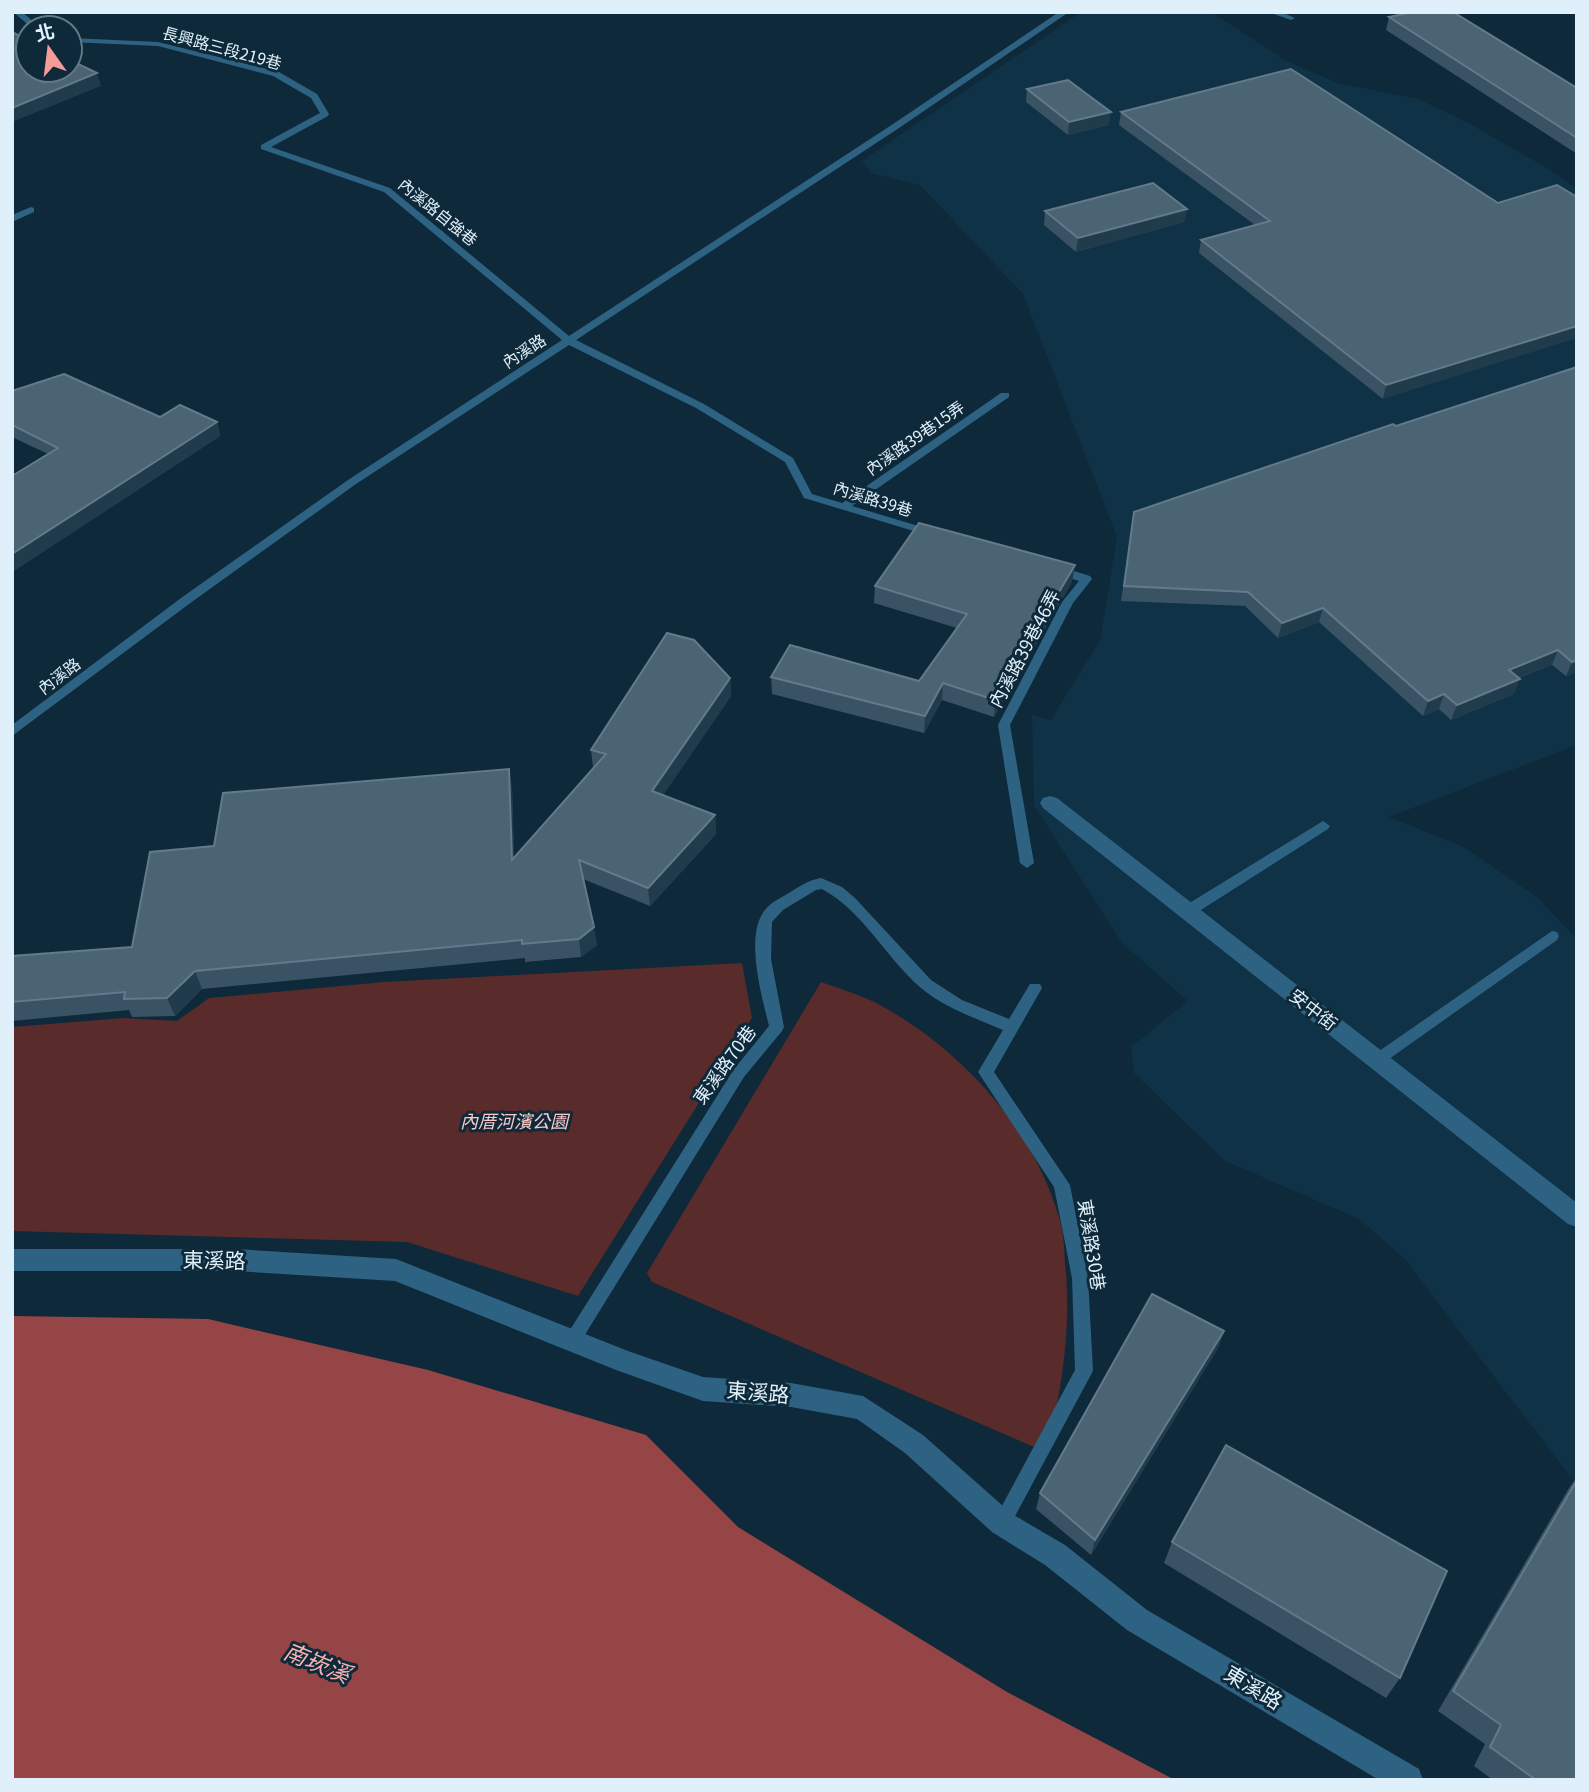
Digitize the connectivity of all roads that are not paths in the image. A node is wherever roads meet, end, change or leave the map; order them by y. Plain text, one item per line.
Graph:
1 (1065, 12) edge
2 (1272, 12) edge
3 (1291, 18) dead end
4 (84, 41) edge
5 (264, 147) joint
6 (31, 210) dead end
7 (12, 219) edge
8 (569, 341) junction
9 (1004, 395) dead end
10 (843, 507) junction
11 (946, 537) edge
12 (1048, 568) edge
13 (14, 728) edge
14 (1050, 803) dead end
15 (1323, 826) dead end
16 (1027, 863) dead end
17 (1188, 911) junction
18 (1552, 936) dead end
19 (1035, 988) dead end
20 (1012, 1027) junction
21 (1377, 1060) junction
22 (1577, 1217) edge
23 (12, 1260) edge
24 (572, 1341) junction
25 (1002, 1523) junction
26 (1408, 1780) edge

1 - 8 lane, 內溪路
2 - 3 lane
4 - 5 lane, 長興路三段219巷
5 - 8 lane, 內溪路自強巷
6 - 7 lane
8 - 10 lane, 內溪路39巷
8 - 13 lane, 內溪路
9 - 10 lane, 內溪路39巷15弄
10 - 11 lane, 內溪路39巷
12 - 16 lane, 內溪路39巷46弄
14 - 17 street, 安中街
15 - 17 lane
17 - 21 street, 安中街
18 - 21 lane
19 - 20 lane, 東溪路30巷
20 - 24 lane, 東溪路70巷
20 - 25 lane, 東溪路30巷
21 - 22 street, 安中街
23 - 24 street, 東溪路
24 - 25 street, 東溪路
25 - 26 street, 東溪路

